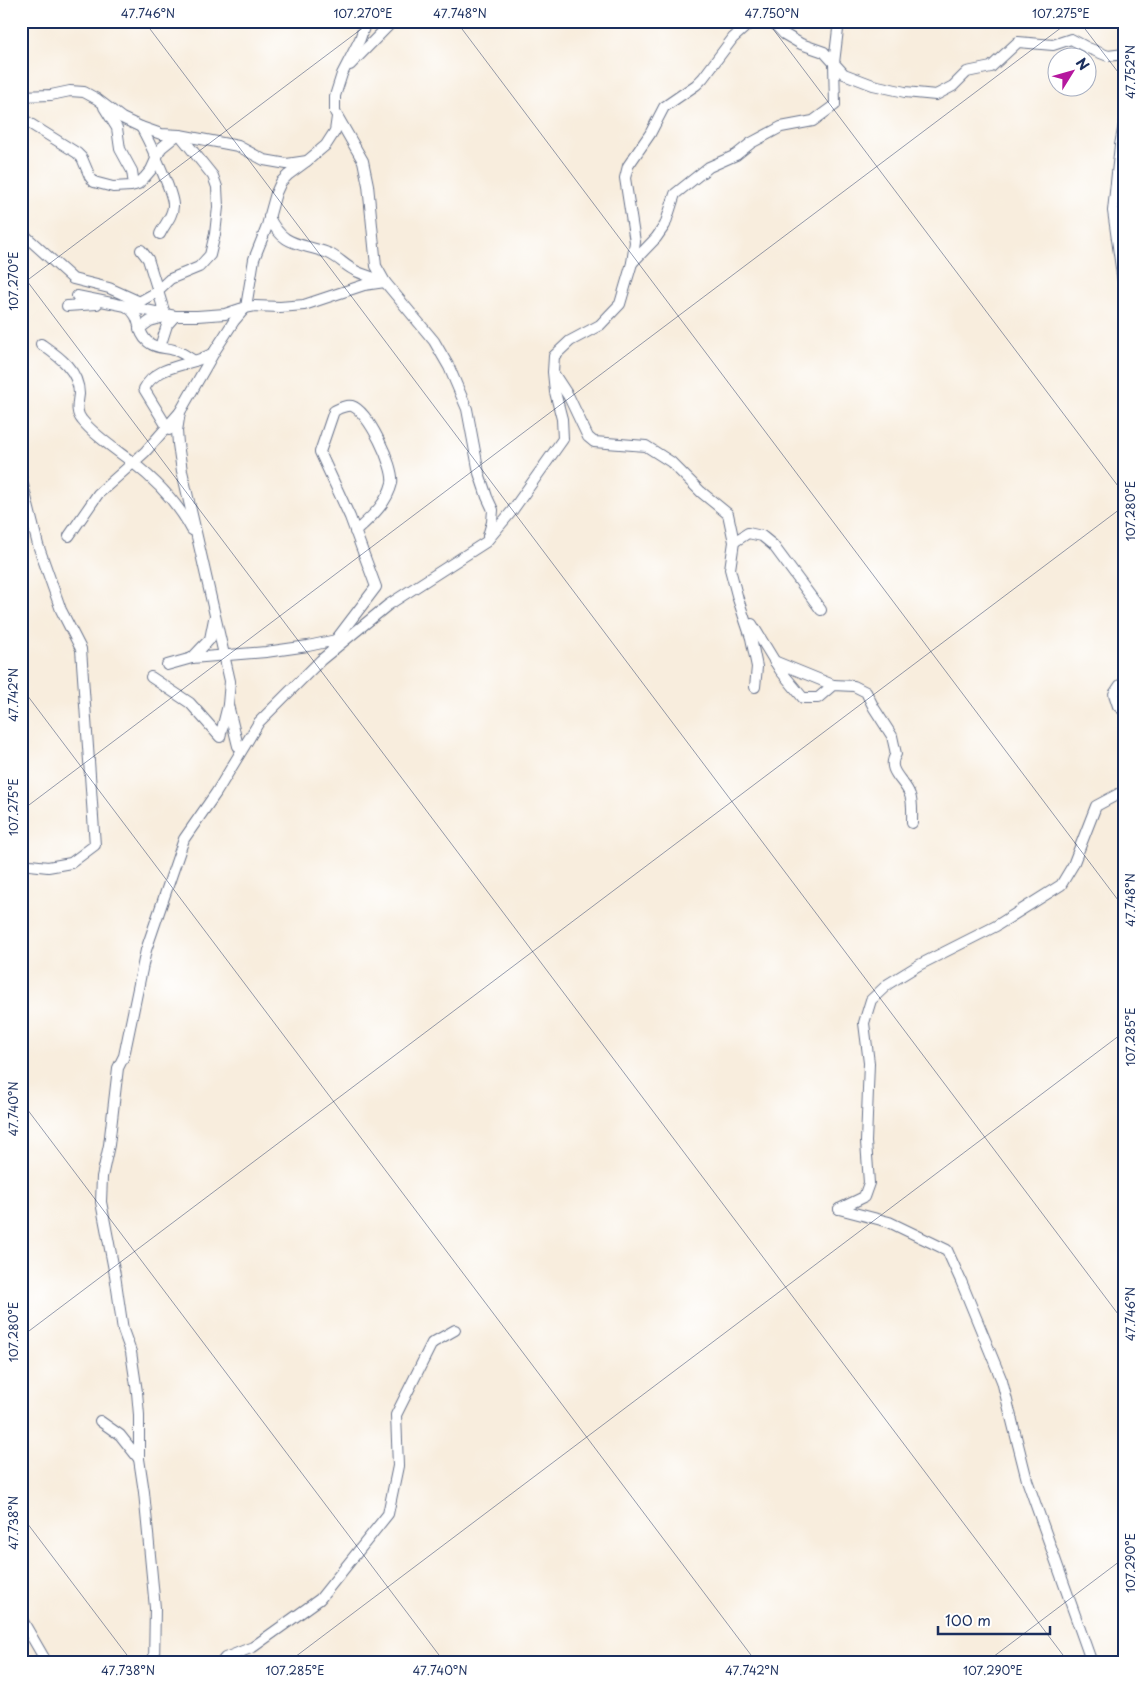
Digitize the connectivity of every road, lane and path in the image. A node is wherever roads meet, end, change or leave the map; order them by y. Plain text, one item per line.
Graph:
1 (366, 21) edge
2 (393, 21) edge
3 (752, 21) edge
4 (772, 21) edge
5 (839, 21) edge
6 (1124, 54) edge
7 (834, 63) junction
8 (342, 74) junction
9 (21, 96) edge
10 (97, 98) junction
11 (337, 117) junction
12 (21, 118) edge
13 (1124, 124) edge
14 (141, 127) junction
15 (178, 135) junction
16 (156, 160) junction
17 (307, 161) junction
18 (134, 185) junction
19 (269, 216) junction
20 (21, 232) edge
21 (160, 234) dead end
22 (141, 250) dead end
23 (632, 263) junction
24 (385, 282) junction
25 (1124, 289) edge
26 (158, 291) junction
27 (78, 296) dead end
28 (103, 302) junction
29 (139, 302) junction
30 (124, 305) junction
31 (67, 306) dead end
32 (246, 307) junction
33 (170, 315) junction
34 (140, 329) junction
35 (41, 344) dead end
36 (160, 348) junction
37 (214, 352) junction
38 (194, 361) junction
39 (553, 372) junction
40 (180, 412) junction
41 (167, 426) junction
42 (178, 444) junction
43 (133, 463) junction
44 (21, 477) edge
45 (355, 532) junction
46 (69, 536) dead end
47 (197, 542) junction
48 (486, 542) junction
49 (734, 542) junction
50 (737, 597) junction
51 (821, 610) dead end
52 (215, 613) junction
53 (336, 640) junction
54 (224, 657) junction
55 (192, 658) junction
56 (321, 660) junction
57 (774, 661) junction
58 (167, 665) dead end
59 (151, 677) dead end
60 (834, 685) junction
61 (1124, 685) edge
62 (755, 687) dead end
63 (228, 705) junction
64 (1124, 711) edge
65 (238, 746) dead end
66 (1124, 791) edge
67 (912, 823) dead end
68 (21, 864) edge
69 (455, 1330) dead end
70 (100, 1421) dead end
71 (139, 1459) junction
72 (21, 1618) edge
73 (47, 1663) edge
74 (154, 1663) edge
75 (221, 1663) edge
76 (1092, 1663) edge

1 - 8 street
2 - 8 street
3 - 23 street
4 - 7 street
5 - 7 street
6 - 7 street
7 - 23 street
8 - 11 street
9 - 10 street
10 - 14 street
10 - 18 street
11 - 17 street
11 - 24 street
12 - 18 street
13 - 25 street
14 - 15 street
14 - 16 street
15 - 16 street
15 - 17 street
15 - 26 street
16 - 18 street
16 - 21 street
17 - 19 street
19 - 24 street
19 - 32 street
20 - 29 street
22 - 26 street
23 - 39 street
24 - 32 street
24 - 48 street
26 - 29 street
26 - 33 street
27 - 28 street
28 - 30 street
28 - 31 street
29 - 30 street
29 - 33 street
30 - 33 street
30 - 34 street
32 - 33 street
32 - 37 street
33 - 34 street
33 - 36 street
34 - 36 street
35 - 43 street
36 - 38 street
37 - 38 street
37 - 40 street
38 - 41 street
39 - 48 street
39 - 49 street
40 - 41 street
40 - 42 street
41 - 42 street
41 - 43 street
42 - 47 street
43 - 46 street
43 - 47 street
44 - 68 street
45 - 45 street
45 - 53 street
47 - 52 street
48 - 56 street
49 - 50 street
49 - 51 street
50 - 57 street
50 - 62 street
52 - 54 street
52 - 55 street
53 - 54 street
53 - 56 street
54 - 55 street
54 - 63 street
55 - 58 street
56 - 71 street
57 - 60 street
57 - 60 street
59 - 63 street
60 - 67 street
61 - 64 street
63 - 65 street
66 - 76 street
69 - 75 street
70 - 71 street
71 - 74 street
72 - 73 street

